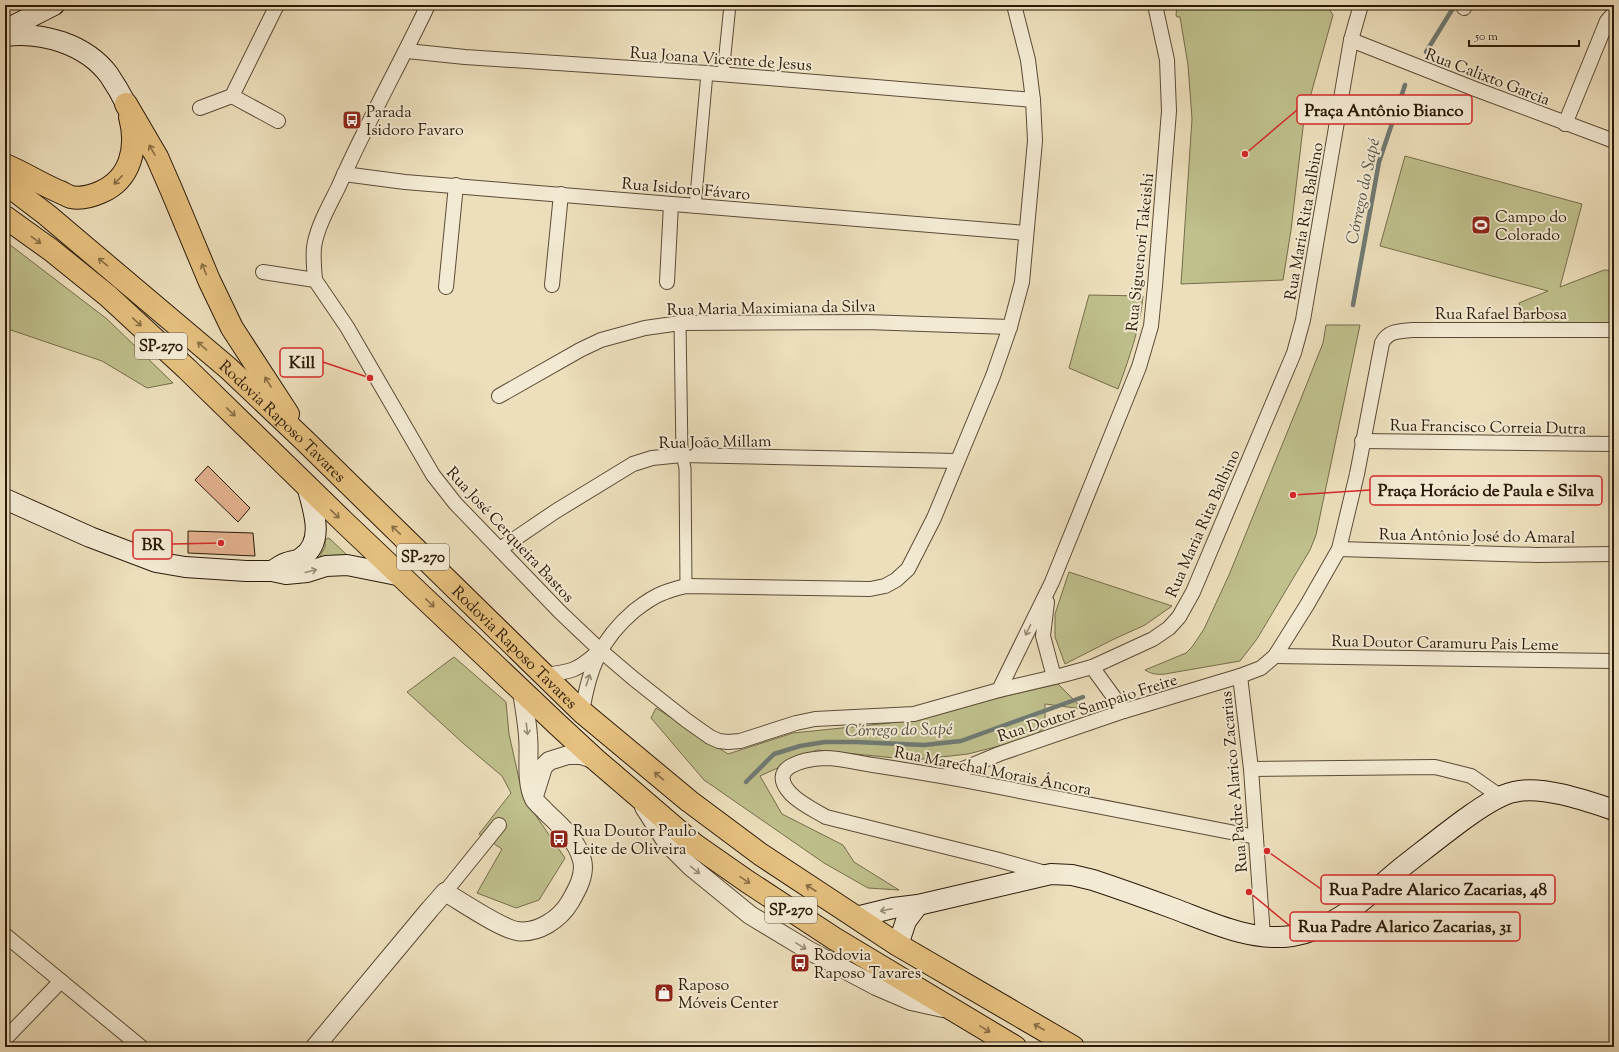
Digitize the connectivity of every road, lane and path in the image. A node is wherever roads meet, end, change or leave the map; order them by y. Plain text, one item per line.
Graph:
1 (54, 5) edge
2 (277, 5) edge
3 (428, 5) edge
4 (730, 5) edge
5 (1014, 5) edge
6 (1155, 5) edge
7 (1361, 5) edge
8 (1614, 12) edge
9 (5, 30) edge
10 (5, 36) edge
11 (1351, 40) junction
12 (407, 51) junction
13 (707, 73) junction
14 (723, 74) junction
15 (232, 96) junction
16 (1033, 100) junction
17 (126, 104) junction
18 (200, 108) dead end
19 (278, 121) dead end
20 (1565, 124) junction
21 (1614, 141) edge
22 (5, 165) edge
23 (344, 174) junction
24 (5, 183) edge
25 (456, 185) junction
26 (561, 194) junction
27 (672, 204) junction
28 (694, 207) junction
29 (5, 217) edge
30 (1026, 233) junction
31 (263, 272) dead end
32 (315, 280) junction
33 (667, 282) dead end
34 (552, 285) dead end
35 (446, 287) dead end
36 (680, 323) junction
37 (1010, 327) junction
38 (1614, 330) edge
39 (1389, 334) joint
40 (500, 396) dead end
41 (303, 439) junction
42 (1362, 441) junction
43 (1614, 444) edge
44 (682, 455) junction
45 (957, 461) junction
46 (307, 486) junction
47 (5, 499) edge
48 (1339, 549) junction
49 (500, 550) junction
50 (1614, 554) edge
51 (272, 571) junction
52 (402, 576) junction
53 (1052, 582) junction
54 (686, 586) junction
55 (600, 650) junction
56 (1275, 656) junction
57 (1614, 661) edge
58 (1092, 667) junction
59 (544, 675) junction
60 (1240, 676) junction
61 (1054, 678) junction
62 (999, 690) junction
63 (522, 691) junction
64 (582, 712) junction
65 (1124, 712) junction
66 (728, 742) joint
67 (596, 760) junction
68 (1251, 768) junction
69 (946, 776) junction
70 (1501, 797) junction
71 (534, 799) junction
72 (1614, 810) edge
73 (499, 825) dead end
74 (1256, 836) junction
75 (1051, 874) junction
76 (445, 892) junction
77 (918, 905) junction
78 (856, 917) junction
79 (5, 935) edge
80 (1263, 936) junction
81 (898, 944) junction
82 (60, 981) junction
83 (5, 1039) edge
84 (141, 1047) edge
85 (315, 1047) edge
86 (1015, 1047) edge
87 (1073, 1047) edge

1 - 9 main road
2 - 15 street
3 - 12 street
4 - 14 street
5 - 16 street
6 - 53 street, Rua Siguenori Takeishi
7 - 11 street, Rua Maria Rita Balbino
8 - 20 street
10 - 17 main road
11 - 20 street, Rua Calixto Garcia
11 - 58 street, Rua Maria Rita Balbino
12 - 13 street, Rua Joana Vicente de Jesus
12 - 23 street
13 - 14 street, Rua Joana Vicente de Jesus
13 - 28 street
14 - 16 street, Rua Joana Vicente de Jesus
15 - 18 street
15 - 19 street
16 - 30 street
17 -> 22 highway
41 -> 17 highway
20 - 21 street, Rua Calixto Garcia
23 - 25 street, Rua Isidoro Fávaro
23 - 32 street
41 -> 24 highway, Rodovia Raposo Tavares / SP-270
25 - 26 street, Rua Isidoro Fávaro
25 - 35 street
26 - 27 street, Rua Isidoro Fávaro
26 - 34 street
27 - 28 street, Rua Isidoro Fávaro
27 - 33 street
28 - 30 street, Rua Isidoro Fávaro
29 -> 46 highway, Rodovia Raposo Tavares / SP-270
30 - 37 street
31 - 32 street
32 - 49 street, Rua José Cerqueira Bastos
36 - 37 street, Rua Maria Maximiana da Silva
36 - 40 street, Rua Maria Maximiana da Silva
36 - 44 street
37 - 45 street
38 - 39 street, Rua Rafael Barbosa
39 - 42 street, Rua Padre Alarico Zacarias
59 -> 41 highway, Rodovia Raposo Tavares / SP-270
42 - 43 street, Rua Francisco Correia Dutra
42 - 48 street, Rua Padre Alarico Zacarias
44 - 45 street, Rua João Millam
44 - 49 street, Rua João Millam
44 - 54 street
45 - 54 street
46 - 51 main road
46 -> 52 highway, Rodovia Raposo Tavares / SP-270
47 - 51 main road
48 - 50 street, Rua Antônio José do Amaral
48 - 56 street, Rua Padre Alarico Zacarias
49 - 55 street, Rua José Cerqueira Bastos
51 -> 52 main road
52 -> 63 highway, Rodovia Raposo Tavares / SP-270
53 - 61 street, Rua Siguenori Takeishi
53 -> 62 street, Rua Siguenori Takeishi
54 - 55 street
55 - 59 street
64 -> 55 street
55 - 66 street, Rua José Cerqueira Bastos
56 - 57 street, Rua Doutor Caramuru Pais Leme
56 - 60 street, Rua Padre Alarico Zacarias
58 - 61 street, Rua Maria Rita Balbino
58 - 65 street
59 - 64 highway, Rodovia Raposo Tavares / SP-270
60 - 65 street, Rua Doutor Sampaio Freire
60 - 68 street, Rua Padre Alarico Zacarias
61 - 62 street, Rua Maria Rita Balbino
62 - 66 street, Rua Maria Rita Balbino
63 - 67 highway, Rodovia Raposo Tavares / SP-270
63 -> 71 street
78 -> 64 highway, Rodovia Raposo Tavares / SP-270
65 - 69 street, Rua Doutor Sampaio Freire
67 - 71 street
67 -> 86 highway, Rodovia Raposo Tavares / SP-270
68 - 70 street
68 - 74 street, Rua Padre Alarico Zacarias
69 - 74 street, Rua Marechal Morais Âncora
69 - 75 street, Rua Marechal Morais Âncora
70 - 72 main road
70 - 80 main road
71 - 76 street
73 - 76 street
74 - 80 street, Rua Padre Alarico Zacarias
75 - 77 main road
75 - 80 main road
76 - 85 street
77 -> 78 main road
77 - 81 main road
78 - 81 highway, Rodovia Raposo Tavares / SP-270
79 - 82 street
87 -> 81 highway, Rodovia Raposo Tavares / SP-270
82 - 83 street
82 - 84 street

